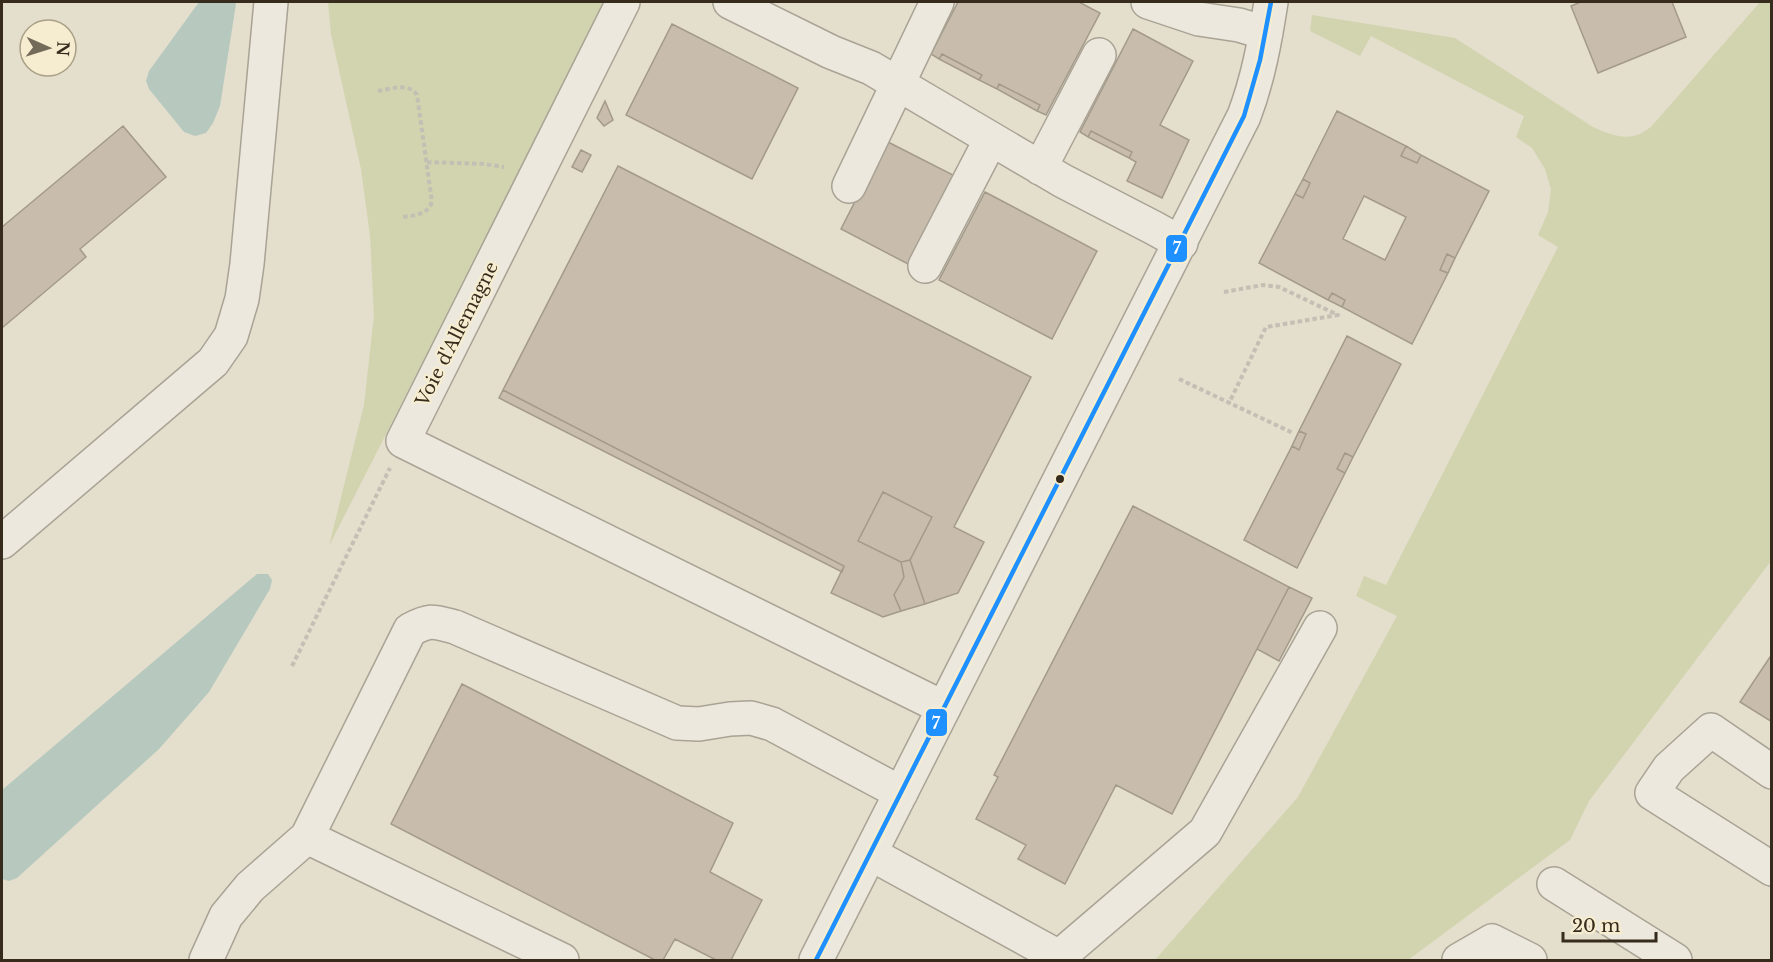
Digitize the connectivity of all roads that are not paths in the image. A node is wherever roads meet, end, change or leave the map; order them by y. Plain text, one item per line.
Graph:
1 (271, 2) edge
2 (623, 2) edge
3 (730, 2) edge
4 (937, 2) edge
5 (1148, 2) edge
6 (1271, 2) edge
7 (1266, 33) junction
8 (1099, 55) dead end
9 (898, 84) junction
10 (991, 139) junction
11 (1040, 168) junction
12 (849, 186) dead end
13 (1181, 243) junction
14 (925, 266) dead end
15 (2, 542) edge
16 (1320, 628) dead end
17 (944, 708) junction
18 (1772, 772) edge
19 (901, 793) junction
20 (307, 837) junction
21 (871, 854) junction
22 (1772, 869) edge
23 (1554, 884) dead end
24 (206, 960) edge
25 (562, 960) edge
26 (816, 960) edge
27 (1459, 960) edge
28 (1530, 960) edge
29 (1675, 960) edge

1 - 15 street
2 - 17 street, Voie d'Allemagne
3 - 9 street
4 - 9 street
5 - 7 street
6 - 7 street
7 - 13 street
8 - 11 street
9 - 10 street
9 - 12 street
10 - 11 street
10 - 14 street
11 - 13 street
13 - 17 street
16 - 21 street
17 - 19 street
18 - 22 street
19 - 20 street
19 - 21 street
20 - 24 street
20 - 25 street
21 - 26 street
23 - 29 street
27 - 28 street

